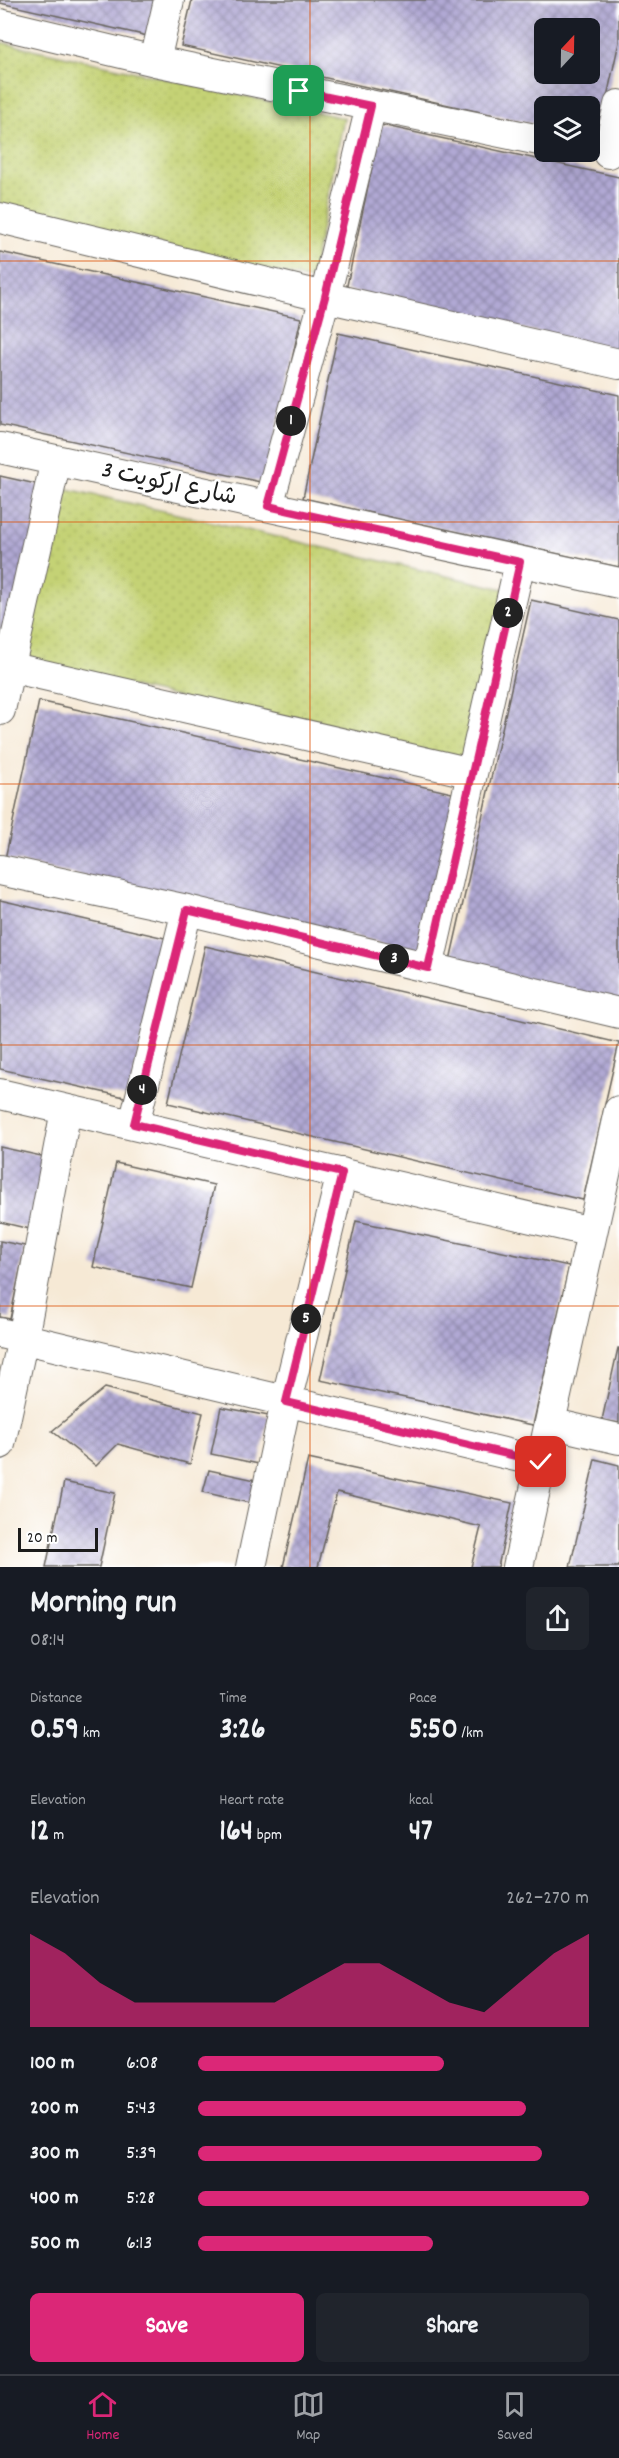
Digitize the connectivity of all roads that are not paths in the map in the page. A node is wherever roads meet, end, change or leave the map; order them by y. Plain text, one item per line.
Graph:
1 (169, 0) edge
2 (0, 24) edge
3 (155, 62) junction
4 (619, 105) edge
5 (371, 106) junction
6 (534, 139) edge
7 (606, 153) edge
8 (0, 218) edge
9 (325, 297) junction
10 (619, 364) edge
11 (0, 448) edge
12 (56, 460) junction
13 (268, 506) junction
14 (520, 562) junction
15 (619, 583) edge
16 (5, 666) edge
17 (0, 710) edge
18 (472, 773) junction
19 (0, 870) edge
20 (187, 910) junction
21 (428, 968) junction
22 (619, 1013) edge
23 (0, 1094) edge
24 (66, 1110) junction
25 (619, 1111) edge
26 (134, 1124) junction
27 (342, 1173) junction
28 (592, 1232) junction
29 (11, 1335) edge
30 (286, 1402) junction
31 (550, 1423) junction
32 (619, 1439) edge
33 (0, 1444) edge
34 (541, 1462) junction
35 (251, 1567) edge
36 (518, 1567) edge

1 - 3 street
2 - 3 street
3 - 5 street
4 - 7 street
5 - 6 street
5 - 9 street
8 - 9 street
9 - 10 street
9 - 13 street
11 - 12 street, شارع اركويت 3
12 - 13 street, شارع اركويت 3
12 - 16 street
13 - 14 street, شارع اركويت 3
14 - 15 street, شارع اركويت 3
14 - 18 street
16 - 17 street
16 - 18 street
18 - 21 street
19 - 20 street
20 - 21 street
20 - 26 street
21 - 22 street
23 - 24 street
24 - 26 street
24 - 29 street
25 - 28 street
26 - 27 street
27 - 28 street
27 - 30 street
28 - 31 street
29 - 30 street
29 - 33 street
30 - 34 street
30 - 35 street
31 - 32 street
31 - 34 street
34 - 36 street

